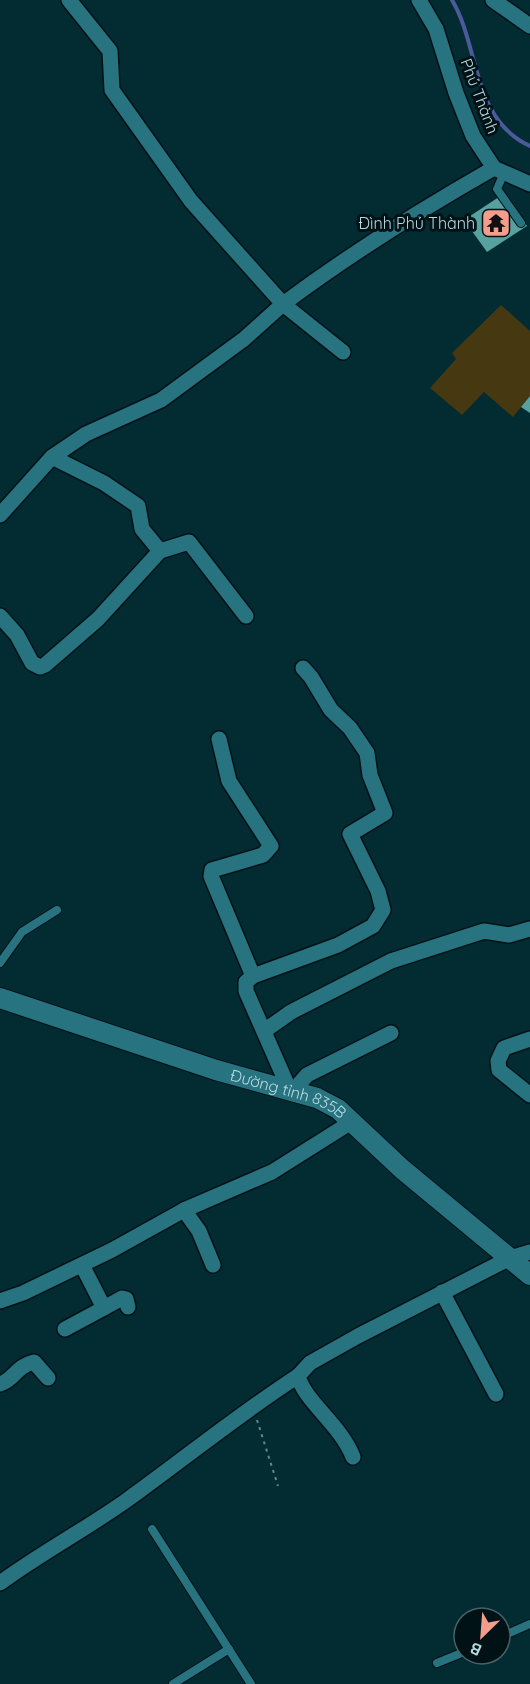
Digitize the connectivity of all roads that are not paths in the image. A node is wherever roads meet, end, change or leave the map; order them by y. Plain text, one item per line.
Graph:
1 (69, 0) edge
2 (419, 0) edge
3 (493, 0) edge
4 (530, 26) edge
5 (499, 170) junction
6 (530, 184) edge
7 (521, 223) dead end
8 (283, 304) junction
9 (344, 352) dead end
10 (52, 457) junction
11 (0, 515) edge
12 (160, 551) junction
13 (0, 616) edge
14 (246, 616) dead end
15 (303, 668) dead end
16 (219, 739) dead end
17 (57, 910) dead end
18 (530, 929) edge
19 (0, 963) edge
20 (253, 976) junction
21 (0, 998) edge
22 (264, 1031) junction
23 (391, 1034) dead end
24 (530, 1039) edge
25 (295, 1092) junction
26 (530, 1095) edge
27 (353, 1121) junction
28 (184, 1210) junction
29 (530, 1252) edge
30 (510, 1258) junction
31 (82, 1265) junction
32 (213, 1265) dead end
33 (530, 1275) edge
34 (442, 1292) junction
35 (0, 1301) edge
36 (128, 1307) dead end
37 (104, 1308) junction
38 (65, 1329) dead end
39 (298, 1376) junction
40 (48, 1378) dead end
41 (0, 1384) edge
42 (496, 1394) dead end
43 (353, 1456) dead end
44 (152, 1529) dead end
45 (0, 1583) edge
46 (530, 1624) edge
47 (512, 1632) edge
48 (229, 1649) junction
49 (452, 1657) edge
50 (437, 1663) dead end
51 (173, 1684) edge
52 (251, 1684) edge

1 - 8 street
2 - 5 street, Phú Thành
3 - 4 street
5 - 6 street
5 - 7 lane
5 - 8 street
8 - 9 street
8 - 10 street
10 - 11 street
10 - 12 street
12 - 13 street
12 - 14 street
15 - 20 street
16 - 20 street
17 - 19 lane
18 - 22 street
20 - 22 street
21 - 25 main road, Đường tỉnh 835B
22 - 25 street
23 - 25 street
24 - 26 street
25 - 27 main road, Đường tỉnh 835B
27 - 28 street
27 - 30 main road, Đường tỉnh 835B
28 - 31 street
28 - 32 street
29 - 30 street
30 - 33 main road, Đường tỉnh 835B
30 - 34 street
31 - 35 street
31 - 37 street
34 - 39 street
34 - 42 street
36 - 37 street
37 - 38 street
39 - 43 street
39 - 45 street
40 - 41 street
44 - 48 lane
46 - 47 lane
48 - 51 lane
48 - 52 lane
49 - 50 lane

